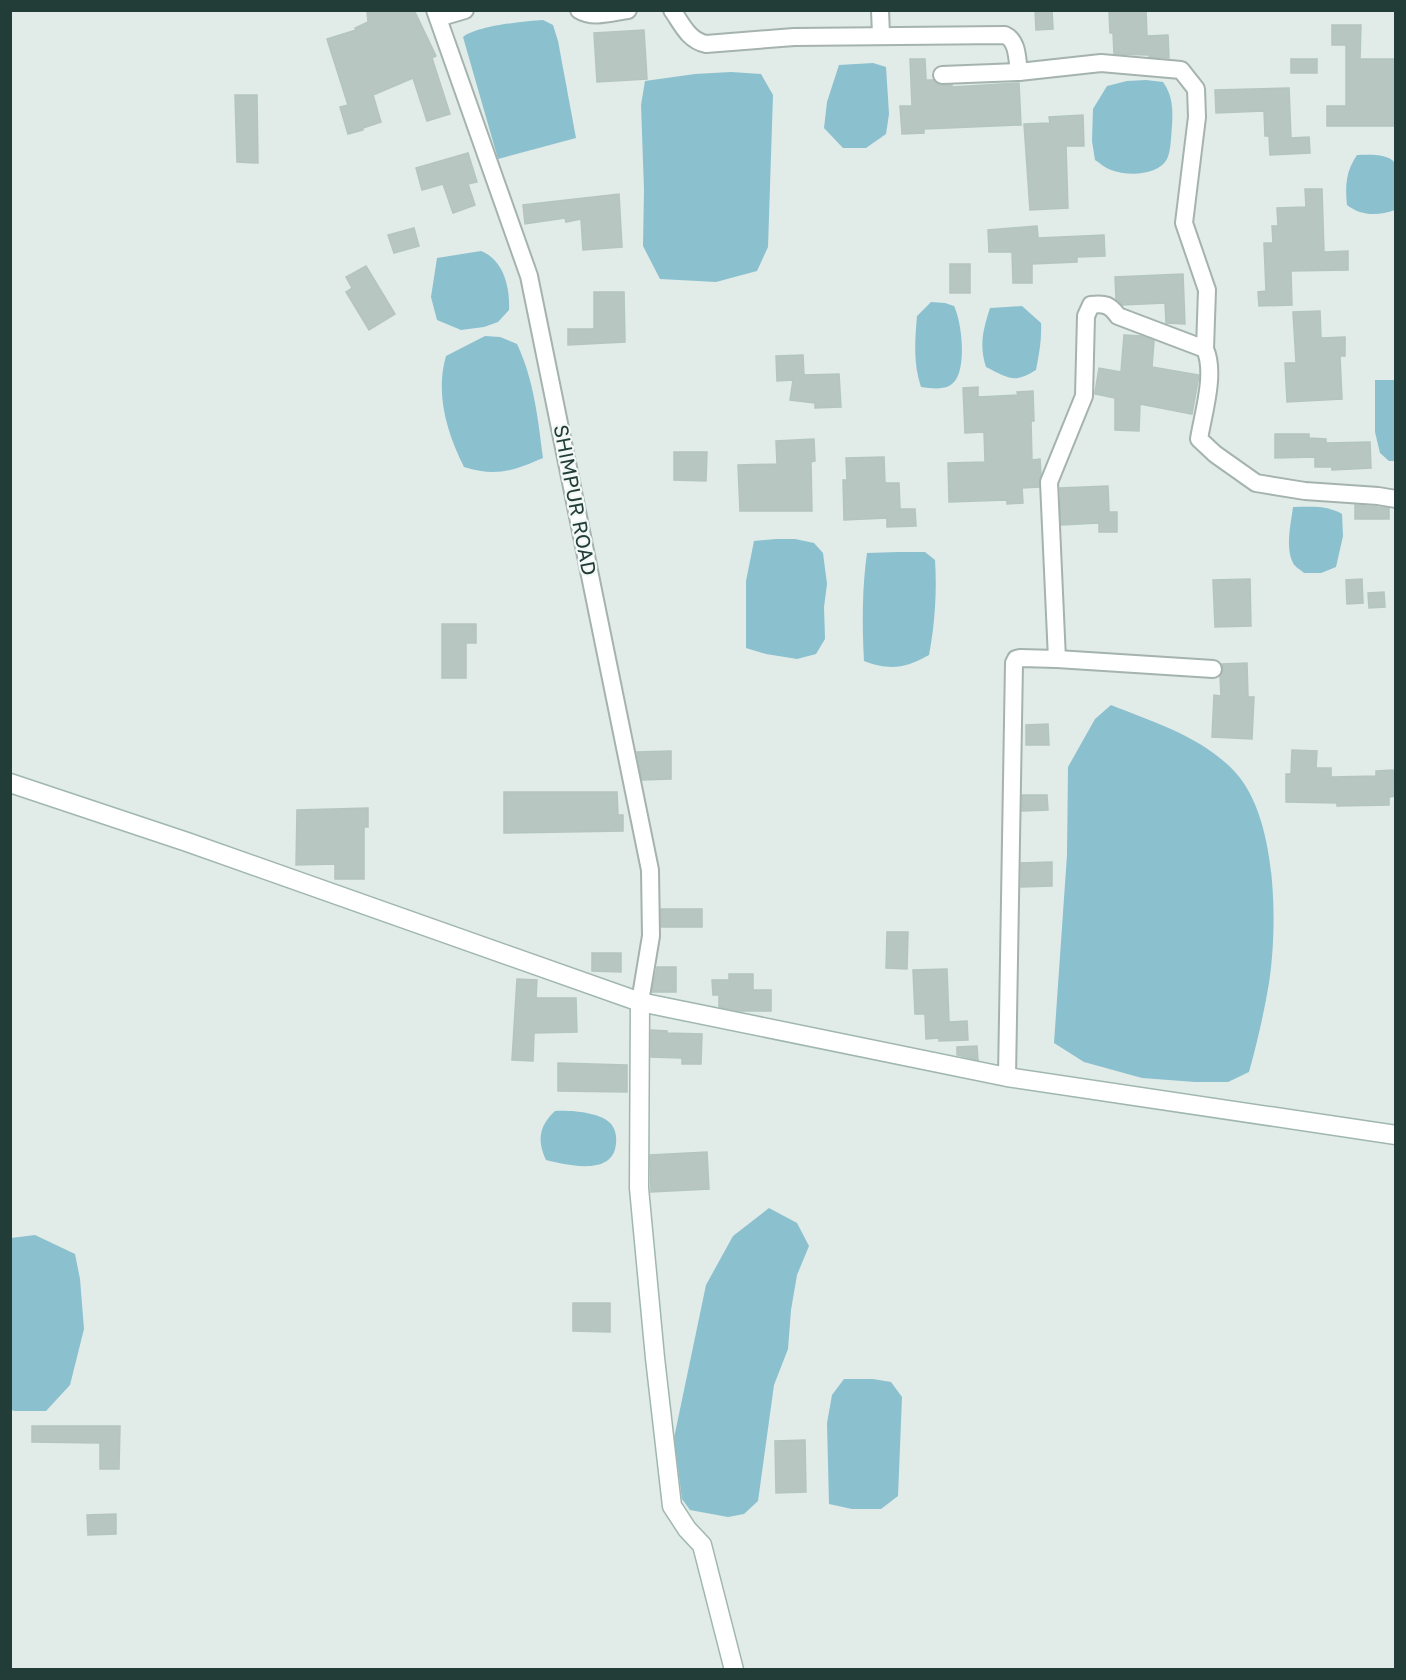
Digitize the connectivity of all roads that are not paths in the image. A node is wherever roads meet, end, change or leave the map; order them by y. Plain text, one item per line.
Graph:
1 (465, 10) edge
2 (579, 10) edge
3 (628, 10) edge
4 (672, 10) edge
5 (880, 10) edge
6 (436, 14) edge
7 (881, 35) junction
8 (1018, 72) junction
9 (942, 75) dead end
10 (1205, 349) junction
11 (1395, 499) edge
12 (1057, 659) junction
13 (1213, 669) dead end
14 (10, 783) edge
15 (640, 1002) junction
16 (1007, 1077) junction
17 (1395, 1135) edge
18 (734, 1670) edge

1 - 6 street
2 - 3 street
4 - 7 street
5 - 7 street
6 - 15 street, SHIMPUR ROAD
7 - 8 street
8 - 9 street
8 - 10 street
10 - 11 street
10 - 12 street
12 - 13 street
12 - 16 street
14 - 15 street
15 - 16 street
15 - 18 street
16 - 17 street

